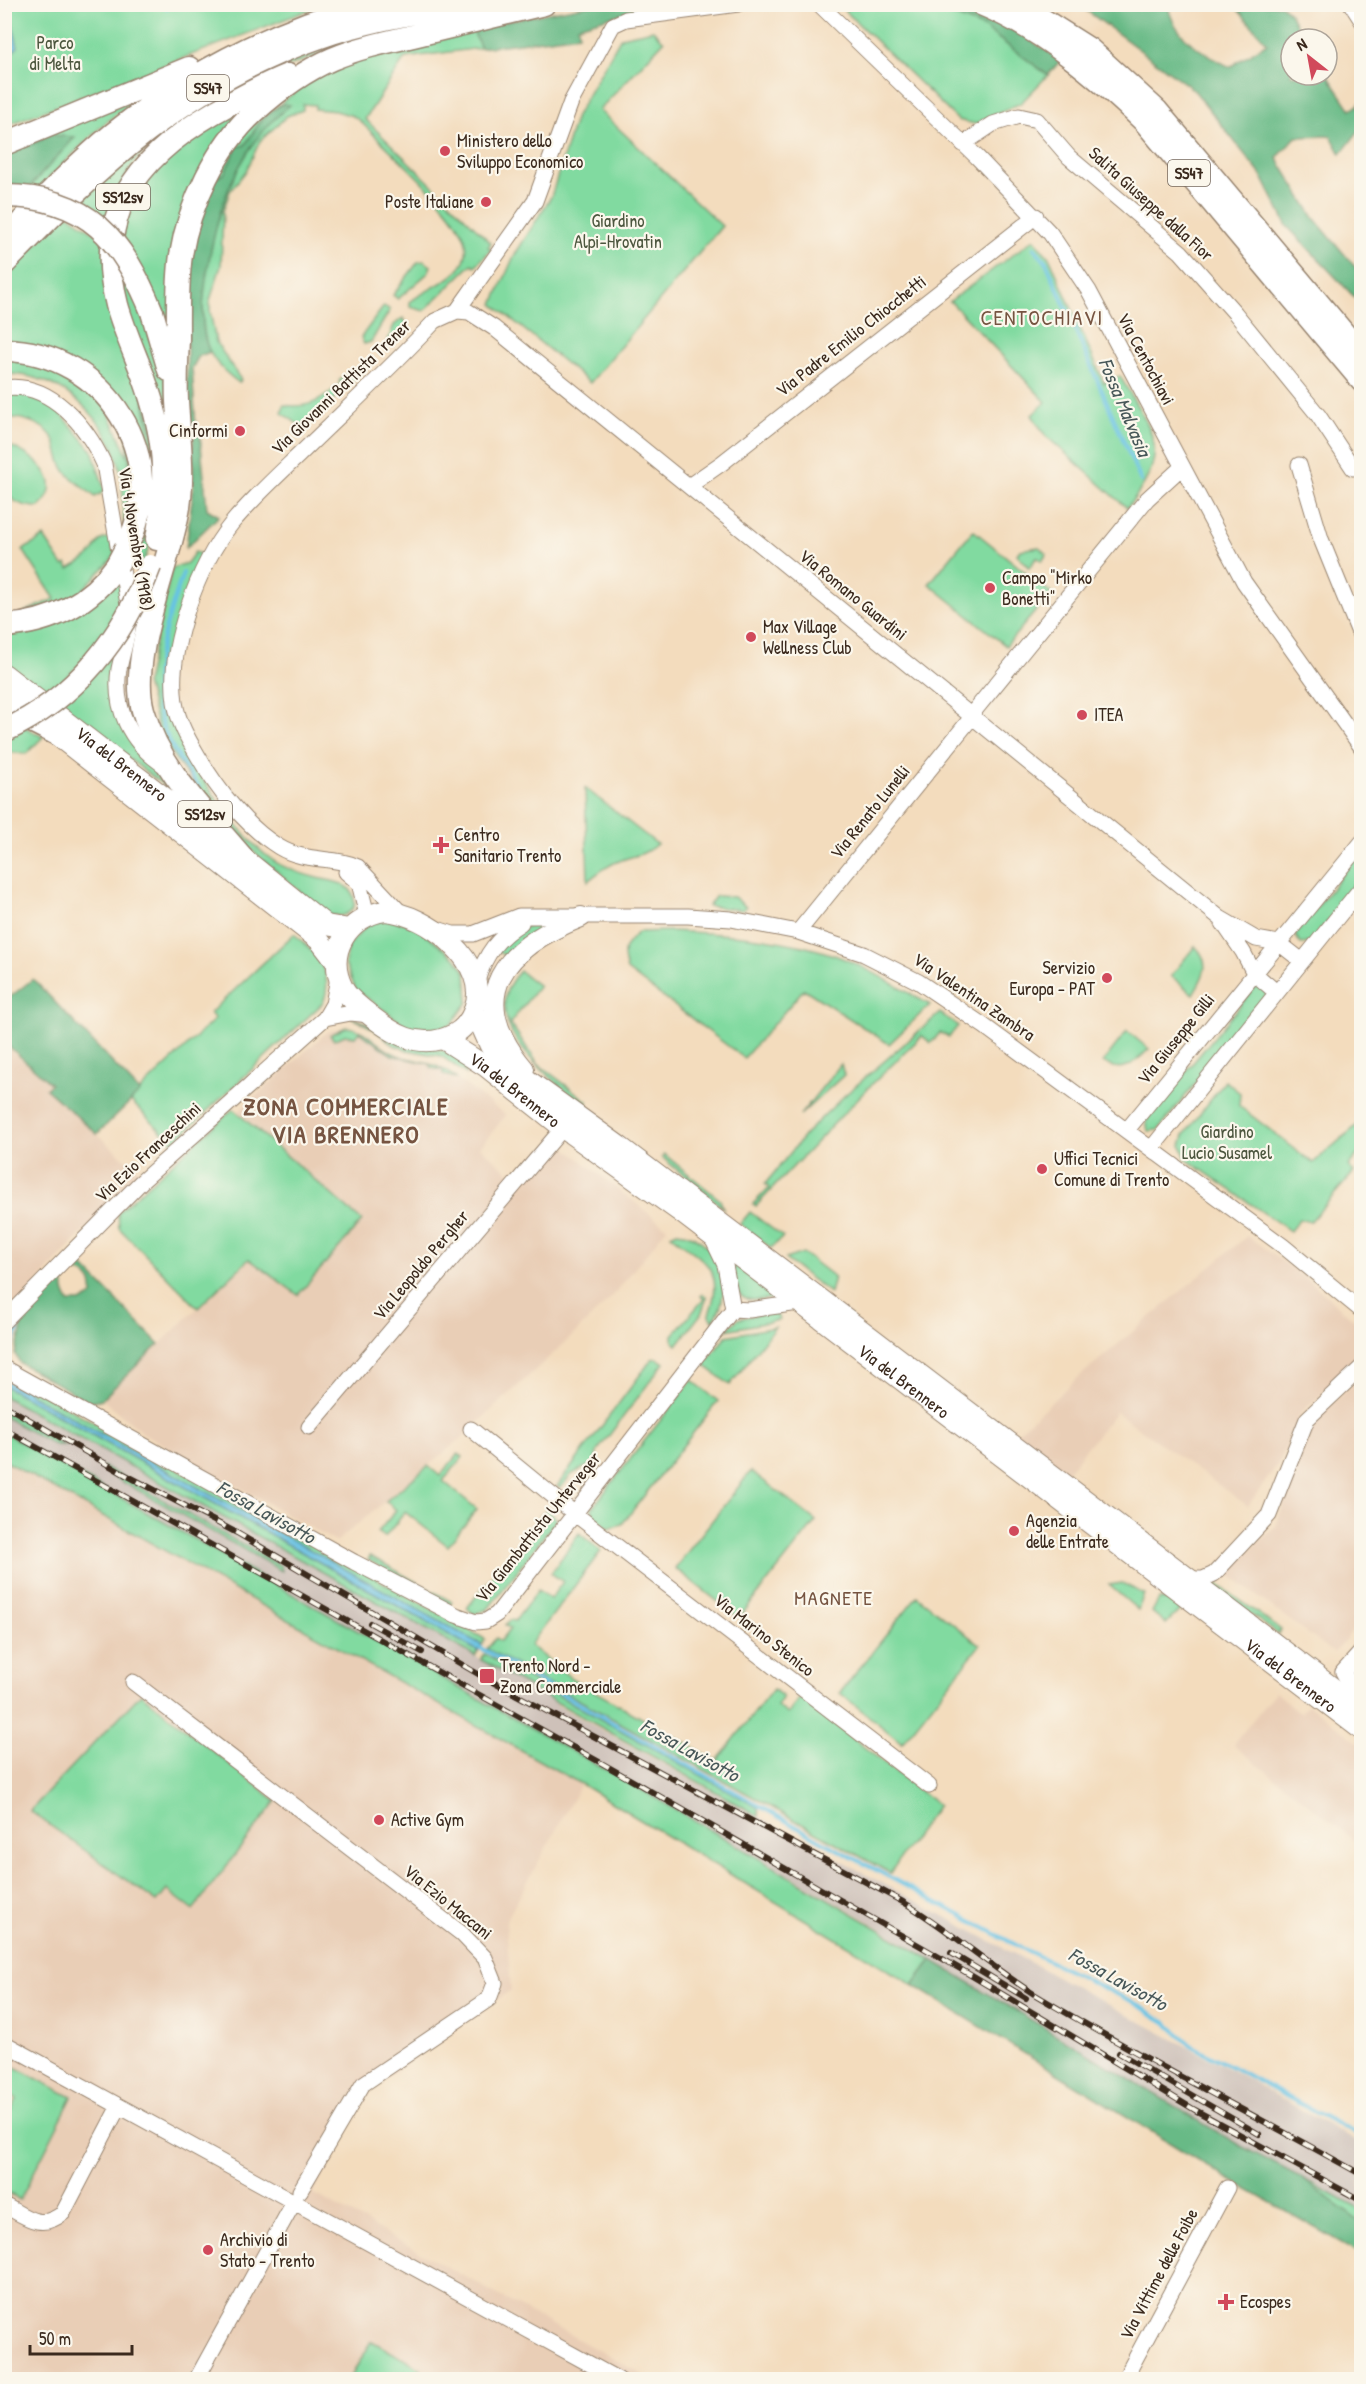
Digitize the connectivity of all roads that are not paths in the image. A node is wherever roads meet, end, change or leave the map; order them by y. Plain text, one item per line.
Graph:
1 (368, 4) edge
2 (463, 4) edge
3 (544, 4) edge
4 (738, 4) edge
5 (819, 4) edge
6 (981, 4) edge
7 (1018, 4) edge
8 (1351, 4) edge
9 (1362, 21) edge
10 (269, 38) junction
11 (332, 59) junction
12 (4, 144) edge
13 (963, 144) junction
14 (4, 196) edge
15 (1036, 216) junction
16 (4, 240) edge
17 (4, 264) edge
18 (457, 311) junction
19 (1335, 323) junction
20 (1362, 345) edge
21 (4, 350) edge
22 (1362, 355) edge
23 (1362, 381) edge
24 (4, 388) edge
25 (177, 398) junction
26 (1299, 465) dead end
27 (1182, 467) junction
28 (1353, 468) dead end
29 (689, 486) junction
30 (4, 626) edge
31 (1362, 640) edge
32 (4, 675) edge
33 (4, 694) edge
34 (4, 707) edge
35 (971, 716) junction
36 (4, 731) edge
37 (57, 734) junction
38 (1362, 748) edge
39 (170, 769) junction
40 (1362, 842) edge
41 (242, 857) junction
42 (324, 862) junction
43 (1362, 887) edge
44 (401, 913) junction
45 (368, 915) junction
46 (537, 916) junction
47 (581, 917) junction
48 (1220, 918) junction
49 (430, 926) junction
50 (349, 929) junction
51 (798, 932) junction
52 (1279, 943) junction
53 (1302, 961) junction
54 (337, 970) junction
55 (1254, 973) junction
56 (477, 981) junction
57 (1276, 992) junction
58 (474, 1010) junction
59 (370, 1015) junction
60 (325, 1018) junction
61 (443, 1039) junction
62 (542, 1089) junction
63 (563, 1128) junction
64 (1127, 1130) junction
65 (1151, 1149) junction
66 (711, 1235) junction
67 (799, 1303) junction
68 (732, 1309) junction
69 (1362, 1311) edge
70 (4, 1321) edge
71 (4, 1368) edge
72 (1362, 1368) edge
73 (309, 1427) dead end
74 (471, 1430) dead end
75 (575, 1514) junction
76 (1190, 1579) junction
77 (1362, 1651) edge
78 (133, 1682) dead end
79 (1360, 1709) edge
80 (1362, 1730) edge
81 (929, 1786) dead end
82 (4, 2043) edge
83 (119, 2106) junction
84 (1227, 2188) dead end
85 (297, 2197) junction
86 (4, 2205) edge
87 (196, 2379) edge
88 (619, 2379) edge
89 (1124, 2379) edge

1 - 10 highway, SS47
2 - 17 highway, SS47
3 - 11 highway, SS12sv
4 - 18 street, Via Giovanni Battista Trener
5 - 13 street, Via Centochiavi
6 - 23 highway, SS47
7 - 19 highway, SS47
8 - 9 street
10 - 12 highway
10 - 16 highway, SS47
11 - 25 highway, SS12sv
11 - 36 highway, SS12sv, bridge
13 - 15 street, Via Centochiavi
13 - 28 street, Salita Giuseppe dalla Fior
14 - 25 highway, SS12sv, bridge
15 - 27 street, Via Centochiavi
15 - 29 street, Via Padre Emilio Chiocchetti
18 - 29 street, Via Romano Guardini
18 - 42 street, Via Giovanni Battista Trener
19 - 20 highway
19 - 22 highway, SS47
21 - 30 highway
24 - 39 street, Via 4 Novembre (1918)
25 - 39 highway, SS12sv
26 - 31 street
27 - 35 street, Via Renato Lunelli
27 - 38 street, Via Centochiavi
29 - 35 street, Via Romano Guardini
32 - 41 main road, Via del Brennero
33 - 37 main road, Via del Brennero
34 - 37 highway
35 - 48 street, Via Romano Guardini
35 - 51 street, Via Renato Lunelli
37 - 54 main road, Via del Brennero
39 - 41 highway, SS12sv
40 - 52 street, Via Giuseppe Gilli
41 - 50 main road, Via del Brennero
42 - 44 street, Via Giovanni Battista Trener
42 - 45 street, Via Giovanni Battista Trener
43 - 53 street
44 - 45 main road
44 - 49 main road
45 - 50 main road
46 - 47 street, Via Valentina Zambra
46 - 49 street, Via Valentina Zambra
46 - 56 street
47 - 51 street, Via Valentina Zambra
47 - 62 main road
48 - 52 street, Via Romano Guardini
48 - 55 street, Via Romano Guardini
49 - 56 main road
50 - 54 main road
51 - 64 street, Via Valentina Zambra
52 - 53 street
52 - 55 street, Via Giuseppe Gilli
53 - 57 street
54 - 59 main road
54 - 60 street, Via Ezio Franceschini
55 - 57 street
55 - 64 street, Via Giuseppe Gilli
56 - 58 main road
57 - 65 street
58 - 61 main road
58 - 62 main road, Via del Brennero
59 - 60 street
59 - 61 main road
60 - 70 street, Via Ezio Franceschini
61 - 63 main road, Via del Brennero
62 - 76 main road, Via del Brennero
63 - 66 main road, Via del Brennero
63 - 73 street, Via Leopoldo Pergher
64 - 65 street, Via Valentina Zambra
65 - 69 street, Via Valentina Zambra
66 - 67 main road, Via del Brennero
66 - 68 street
67 - 68 street
67 - 80 main road, Via del Brennero
68 - 75 street, Via Giambattista Unterveger
71 - 75 street, Via Giambattista Unterveger
72 - 76 street
74 - 75 street, Via Marino Stenico
75 - 81 street, Via Marino Stenico
76 - 79 main road, Via del Brennero
77 - 79 street
78 - 85 street, Via Ezio Maccani
82 - 83 street
83 - 85 street
83 - 86 street
84 - 89 street, Via Vittime delle Foibe
85 - 87 street, Via Ezio Maccani
85 - 88 street

